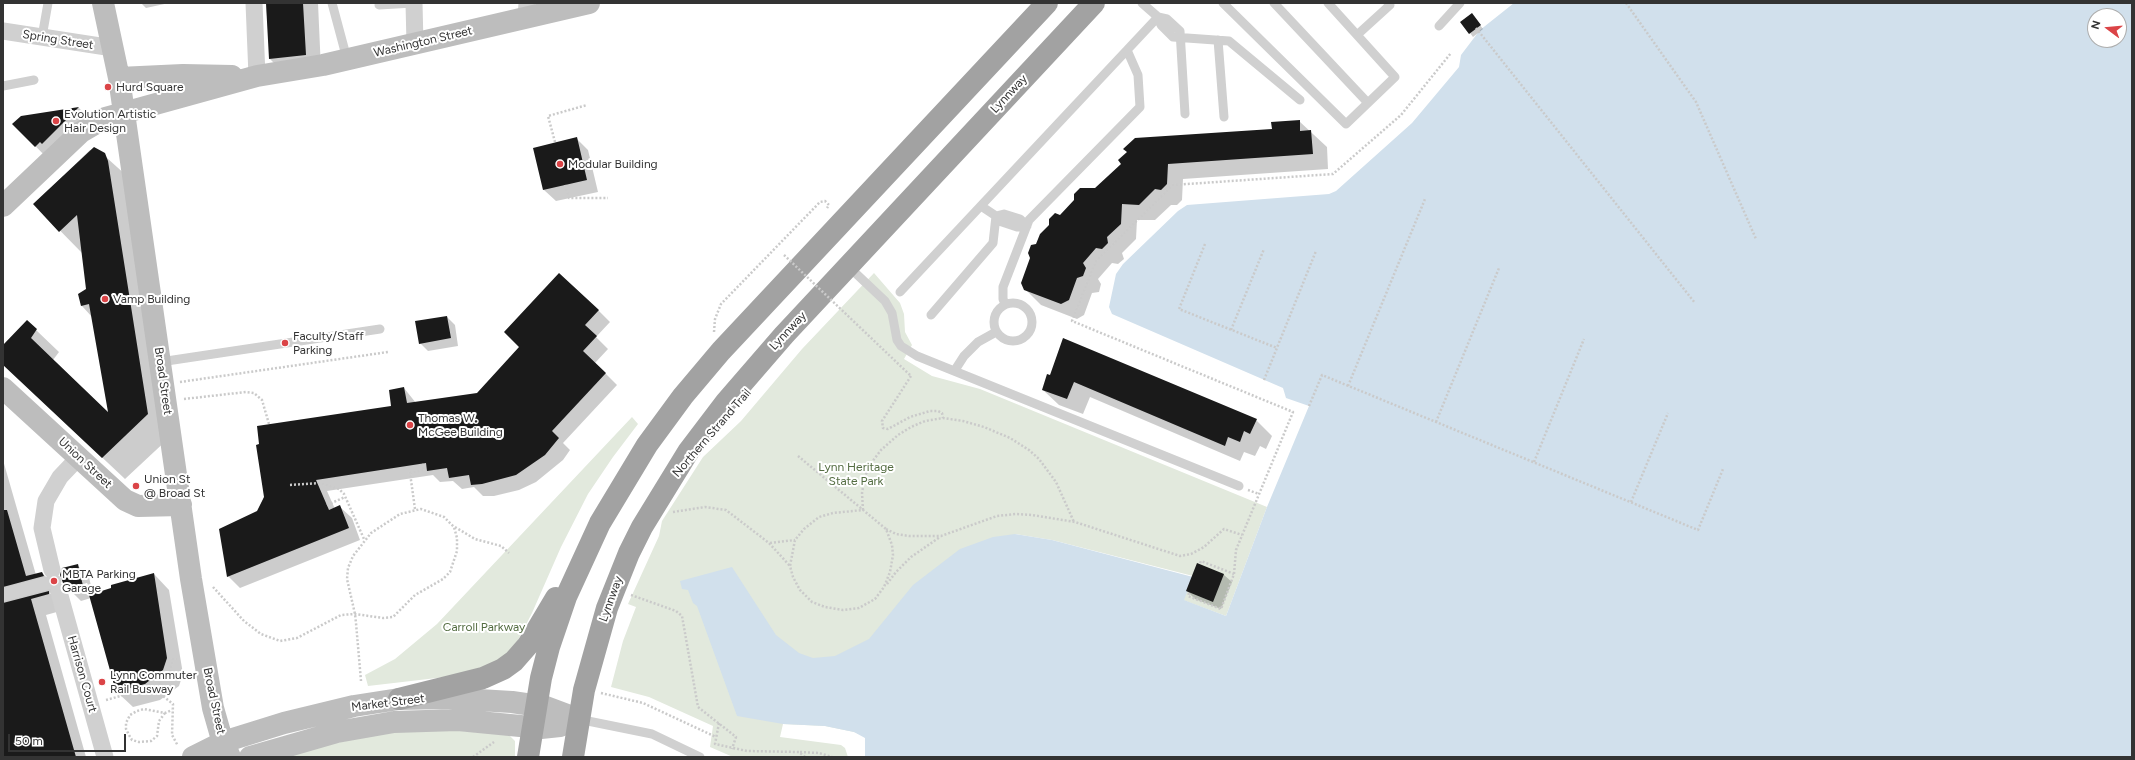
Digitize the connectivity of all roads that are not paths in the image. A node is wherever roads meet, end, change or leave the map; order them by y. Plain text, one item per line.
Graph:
1 (48, 3) edge
2 (103, 3) edge
3 (254, 3) edge
4 (332, 3) edge
5 (413, 3) edge
6 (589, 3) edge
7 (1047, 3) edge
8 (1094, 3) edge
9 (1142, 3) edge
10 (1223, 3) edge
11 (1274, 3) edge
12 (1328, 3) edge
13 (1388, 3) edge
14 (1460, 3) edge
15 (378, 5) dead end
16 (526, 10) edge
17 (1158, 17) junction
18 (1439, 26) dead end
19 (3, 31) edge
20 (1357, 35) junction
21 (42, 37) junction
22 (1180, 37) junction
23 (1218, 40) junction
24 (415, 44) junction
25 (113, 48) junction
26 (1128, 50) junction
27 (347, 59) junction
28 (257, 76) junction
29 (119, 78) junction
30 (34, 80) dead end
31 (3, 86) edge
32 (1300, 100) dead end
33 (1368, 103) junction
34 (124, 113) junction
35 (1185, 114) dead end
36 (1224, 117) dead end
37 (3, 206) edge
38 (981, 206) junction
39 (996, 216) junction
40 (1027, 226) junction
41 (848, 266) junction
42 (900, 292) dead end
43 (1005, 304) junction
44 (931, 315) dead end
45 (380, 329) dead end
46 (996, 332) junction
47 (160, 362) junction
48 (956, 370) junction
49 (3, 388) edge
50 (79, 457) junction
51 (1239, 486) dead end
52 (181, 505) junction
53 (600, 523) junction
54 (55, 581) junction
55 (3, 595) edge
56 (399, 699) junction
57 (535, 705) junction
58 (578, 719) junction
59 (532, 727) junction
60 (227, 750) edge
61 (185, 752) edge
62 (105, 757) edge
63 (250, 757) edge
64 (528, 757) edge
65 (573, 757) edge
66 (700, 757) edge

1 - 21 lane
2 - 25 main road, Broad Street
3 - 28 street
4 - 27 lane
5 - 15 lane
5 - 24 street
6 - 16 main road, Washington Street
7 - 53 highway
8 - 41 highway, Lynnway
9 - 17 lane
10 - 33 lane
11 - 33 lane
12 - 20 lane
13 - 20 lane
14 - 18 lane
16 - 24 main road, Washington Street
17 - 22 lane
17 - 26 lane
19 - 21 street, Spring Street
20 - 33 lane
21 - 25 street, Spring Street
22 - 23 lane
22 - 35 lane
23 - 32 lane
23 - 36 lane
24 - 27 main road, Washington Street
25 - 29 main road, Broad Street
26 - 38 lane
26 - 40 lane
27 - 28 main road, Washington Street
28 - 29 main road, Washington Street
28 - 34 main road, Washington Street
29 - 34 main road, Broad Street
30 - 31 lane
34 - 37 main road, Washington Street
34 - 47 main road, Broad Street
38 - 39 lane
38 - 42 lane
39 - 40 lane
39 - 44 lane
40 - 43 lane
41 - 48 lane
41 - 58 highway, Lynnway
43 - 46 lane
43 - 46 lane
45 - 47 lane
46 - 48 lane
47 - 52 main road, Broad Street
48 - 51 lane
49 - 50 main road, Union Street
50 - 52 main road, Union Street
50 - 54 street, Harrison Court
52 - 60 main road, Broad Street
53 - 56 highway
53 - 57 highway
54 - 55 street
54 - 62 street, Harrison Court
56 - 57 main road, Market Street
56 - 60 main road, Market Street
57 - 58 main road
57 - 59 highway
58 - 59 main road
58 - 65 highway, Lynnway
58 - 66 lane
59 - 63 main road, Market Street
59 - 64 highway
60 - 61 main road

